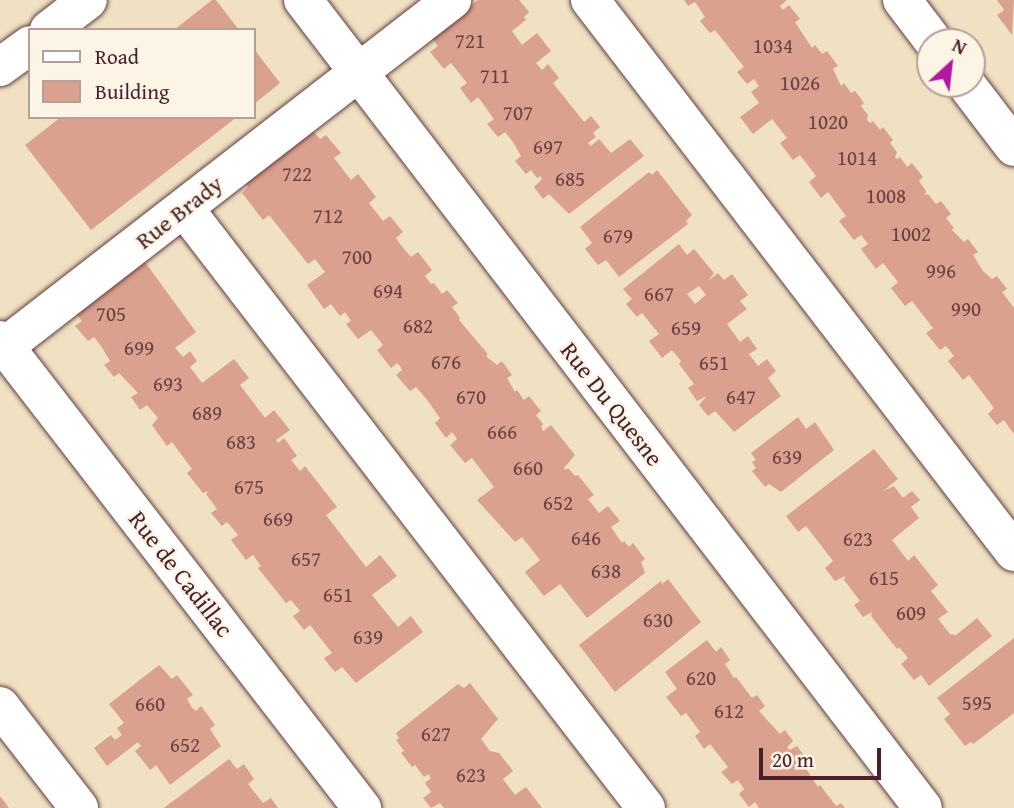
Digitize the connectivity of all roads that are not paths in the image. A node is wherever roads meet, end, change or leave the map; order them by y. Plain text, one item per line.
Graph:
1 (88, 0) edge
2 (303, 0) edge
3 (452, 0) edge
4 (590, 0) edge
5 (902, 0) edge
6 (52, 28) edge
7 (923, 28) edge
8 (28, 46) edge
9 (0, 67) edge
10 (357, 72) junction
11 (977, 98) edge
12 (1014, 147) edge
13 (184, 208) junction
14 (2, 345) edge
15 (1014, 552) edge
16 (0, 706) edge
17 (79, 808) edge
18 (362, 808) edge
19 (646, 808) edge
20 (923, 808) edge

1 - 6 street
2 - 10 street, Rue Du Quesne
3 - 10 street, Rue Brady
4 - 15 street
5 - 7 street
8 - 9 street
10 - 13 street, Rue Brady
10 - 20 street, Rue Du Quesne
11 - 12 street
13 - 14 street, Rue Brady
13 - 19 street
14 - 18 street, Rue de Cadillac
16 - 17 street

